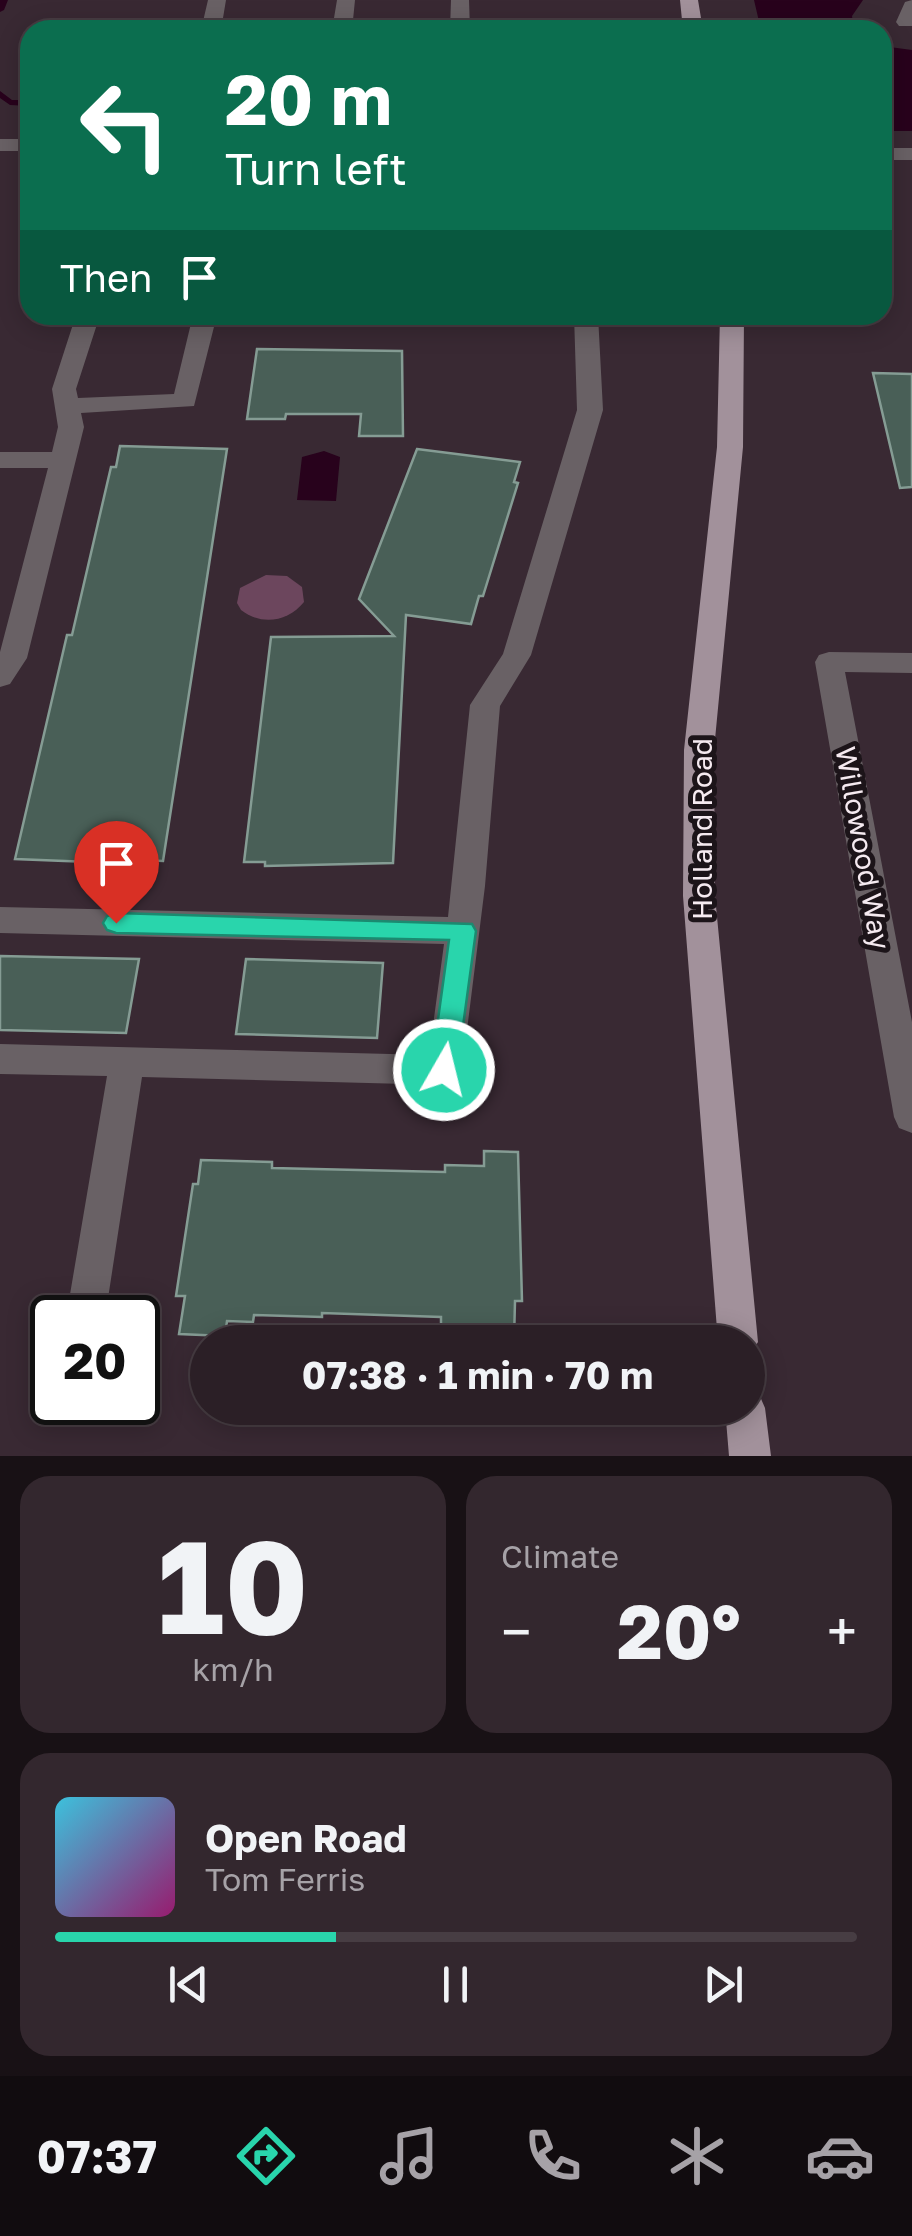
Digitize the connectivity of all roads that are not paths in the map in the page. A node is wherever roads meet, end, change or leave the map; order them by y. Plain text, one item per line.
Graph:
1 (85, 325) edge
2 (203, 325) edge
3 (587, 325) edge
4 (732, 325) edge
5 (67, 406) junction
6 (0, 460) edge
7 (63, 460) junction
8 (912, 664) edge
9 (0, 677) edge
10 (0, 920) edge
11 (463, 931) junction
12 (0, 1059) edge
13 (127, 1062) junction
14 (912, 1117) edge
15 (89, 1295) edge
16 (737, 1325) edge
17 (747, 1425) edge
18 (750, 1456) edge

1 - 5 street
2 - 5 street
3 - 11 street
4 - 16 main road, Holland Road
5 - 7 street
6 - 7 street
7 - 9 street
8 - 14 street, Willowood Way
10 - 11 street
11 - 13 street
12 - 13 street
13 - 15 street
17 - 18 main road

